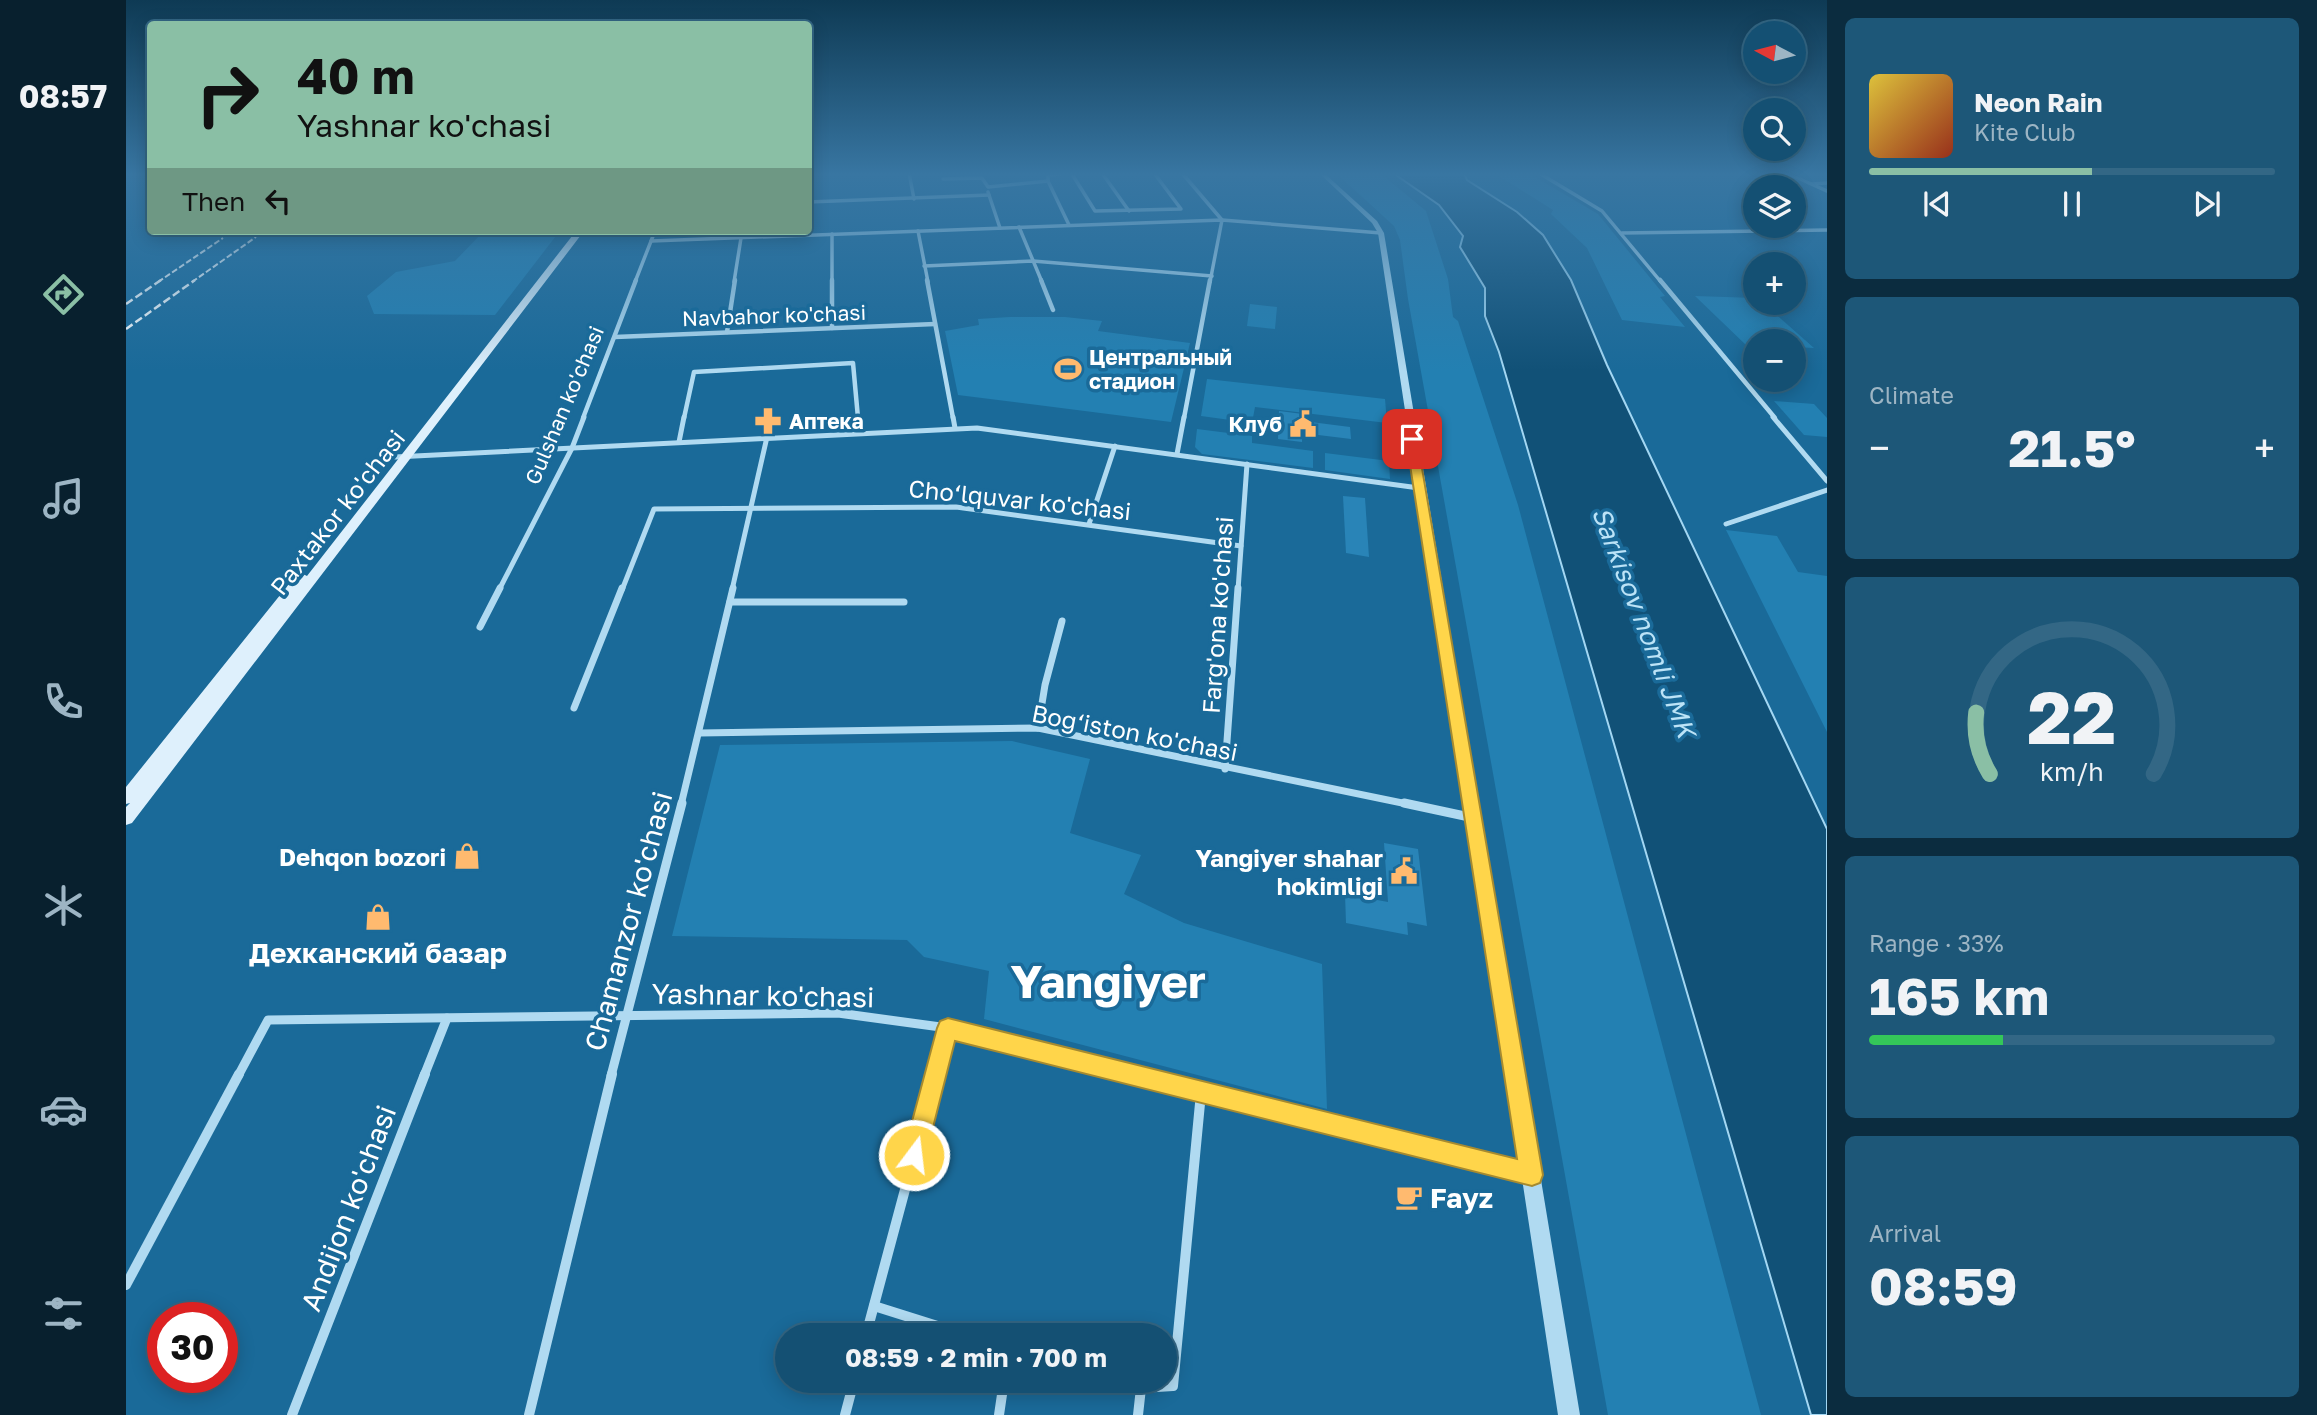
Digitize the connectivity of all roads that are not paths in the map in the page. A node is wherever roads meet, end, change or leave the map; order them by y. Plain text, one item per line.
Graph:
1 (565, 239) edge
2 (574, 239) edge
3 (699, 239) edge
4 (741, 239) edge
5 (832, 239) edge
6 (919, 239) edge
7 (1025, 239) edge
8 (1219, 239) edge
9 (1382, 239) edge
10 (1627, 239) edge
11 (651, 241) joint
12 (1033, 261) junction
13 (923, 266) junction
14 (1212, 276) junction
15 (1053, 310) dead end
16 (935, 324) junction
17 (832, 328) junction
18 (727, 332) junction
19 (615, 337) junction
20 (955, 428) junction
21 (859, 433) junction
22 (767, 437) junction
23 (679, 442) junction
24 (1115, 446) junction
25 (572, 448) junction
26 (1177, 454) junction
27 (401, 457) junction
28 (1247, 464) junction
29 (1827, 481) edge
30 (1419, 488) junction
31 (1827, 490) edge
32 (752, 506) junction
33 (1089, 524) junction
34 (1726, 524) dead end
35 (1241, 546) junction
36 (730, 601) junction
37 (904, 602) dead end
38 (1062, 621) dead end
39 (480, 627) dead end
40 (574, 708) dead end
41 (1038, 728) junction
42 (701, 733) junction
43 (1226, 769) junction
44 (126, 798) edge
45 (1474, 818) junction
46 (126, 819) edge
47 (626, 1015) junction
48 (447, 1018) junction
49 (948, 1028) junction
50 (1201, 1093) junction
51 (1532, 1175) junction
52 (126, 1285) edge
53 (874, 1306) junction
54 (869, 1323) edge
55 (929, 1323) edge
56 (1177, 1344) edge
57 (851, 1393) edge
58 (1002, 1393) edge
59 (1141, 1393) edge
60 (292, 1415) edge
61 (529, 1415) edge
62 (845, 1415) edge
63 (999, 1415) edge
64 (1138, 1415) edge
65 (1569, 1415) edge

1 - 27 main road, Paxtakor ko'chasi
2 - 27 main road, Paxtakor ko'chasi
3 - 11 street
4 - 18 street
5 - 17 street
6 - 13 street
7 - 12 street
8 - 14 street
9 - 30 street
10 - 29 street
11 - 19 street, Gulshan ko'chasi
12 - 13 street
12 - 14 street
12 - 15 street
13 - 16 street
14 - 26 street
16 - 17 street, Navbahor ko'chasi
16 - 20 street
17 - 18 street, Navbahor ko'chasi
18 - 19 street, Navbahor ko'chasi
19 - 25 street, Gulshan ko'chasi
20 - 21 street
20 - 24 street
21 - 22 street
21 - 23 street
22 - 23 street
22 - 32 street, Chamanzor ko'chasi
23 - 25 street
24 - 26 street
24 - 33 street
25 - 27 street
25 - 39 street, Gulshan ko'chasi
26 - 28 street
27 - 44 main road, Paxtakor ko'chasi
27 - 46 main road, Paxtakor ko'chasi
28 - 30 street
28 - 35 street, Farg'ona ko'chasi
30 - 45 street
31 - 34 street
32 - 33 street, Cho‘lquvar ko'chasi
32 - 36 street, Chamanzor ko'chasi
32 - 40 street, Cho‘lquvar ko'chasi
33 - 35 street, Cho‘lquvar ko'chasi
35 - 43 street, Farg'ona ko'chasi
36 - 37 street
36 - 42 street, Chamanzor ko'chasi
38 - 41 street
41 - 42 street, Bog‘iston ko'chasi
41 - 43 street, Bog‘iston ko'chasi
42 - 47 street, Chamanzor ko'chasi
43 - 45 street, Bog‘iston ko'chasi
45 - 51 street
47 - 48 street, Yashnar ko'chasi
47 - 49 street, Yashnar ko'chasi
47 - 61 street, Chamanzor ko'chasi
48 - 52 street, Yashnar ko'chasi
48 - 60 street, Andijon ko'chasi
49 - 50 street, Yashnar ko'chasi
49 - 53 street
50 - 51 street, Yashnar ko'chasi
50 - 56 street
51 - 65 street
53 - 54 street
53 - 55 street
57 - 62 street
58 - 63 street
59 - 64 street

